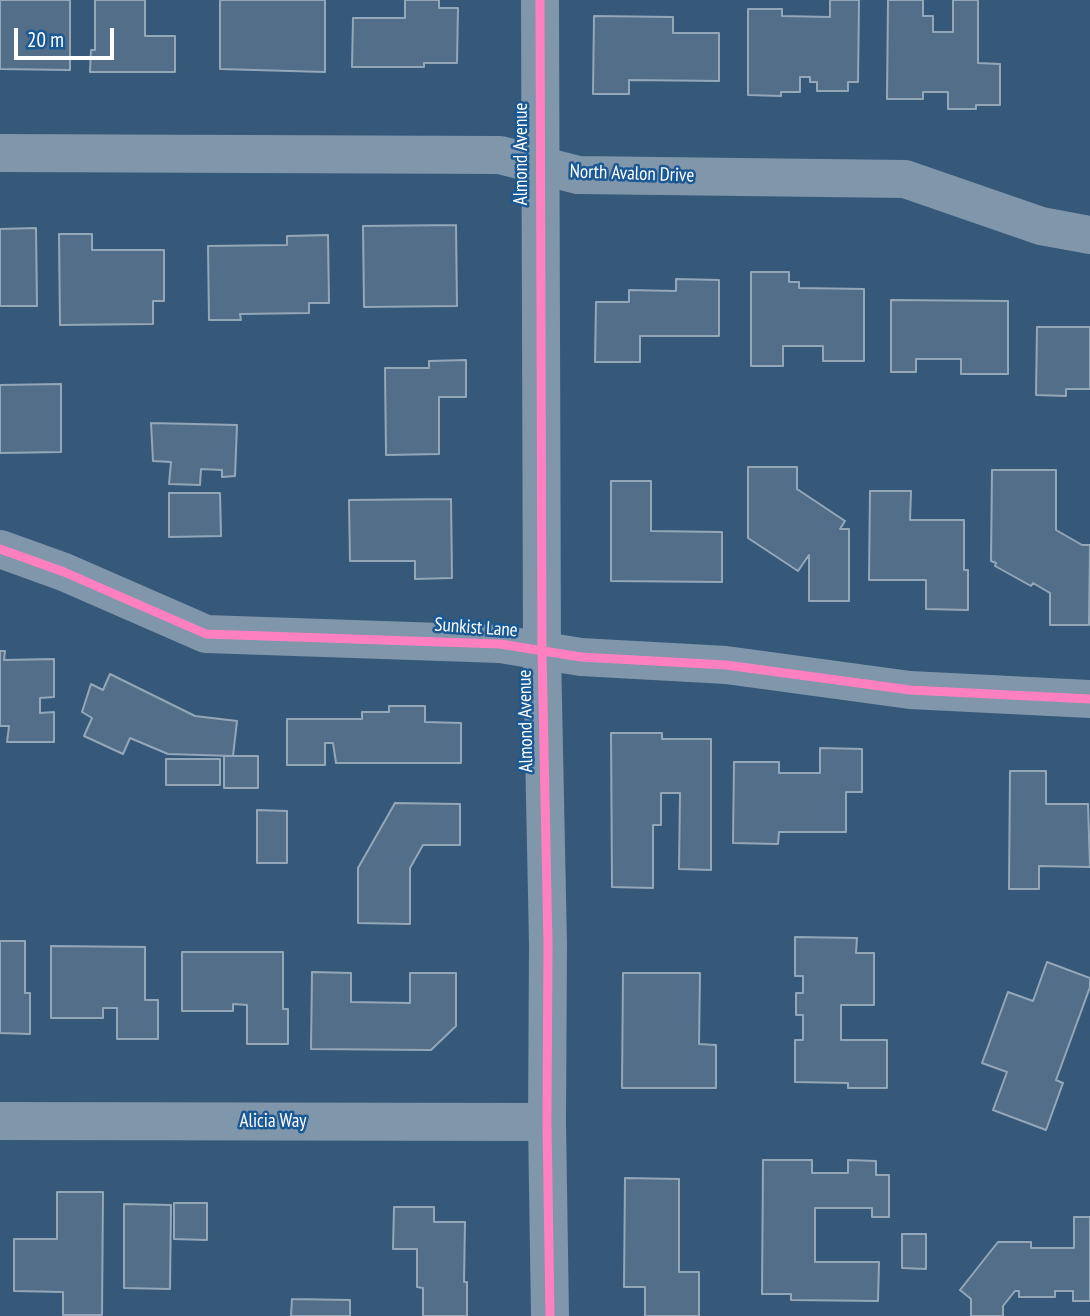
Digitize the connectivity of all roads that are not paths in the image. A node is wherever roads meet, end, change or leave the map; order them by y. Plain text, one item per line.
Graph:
1 (540, 0) edge
2 (0, 153) edge
3 (539, 166) junction
4 (1090, 235) edge
5 (0, 549) edge
6 (542, 652) junction
7 (1090, 699) edge
8 (0, 1121) edge
9 (547, 1122) junction
10 (550, 1316) edge

1 - 3 street, Almond Avenue
2 - 3 street, North Avalon Drive
3 - 4 street, North Avalon Drive
3 - 6 street, Almond Avenue
5 - 6 street, Sunkist Lane
6 - 7 street, Sunkist Lane
6 - 9 street, Almond Avenue
8 - 9 street, Alicia Way
9 - 10 street, Almond Avenue

